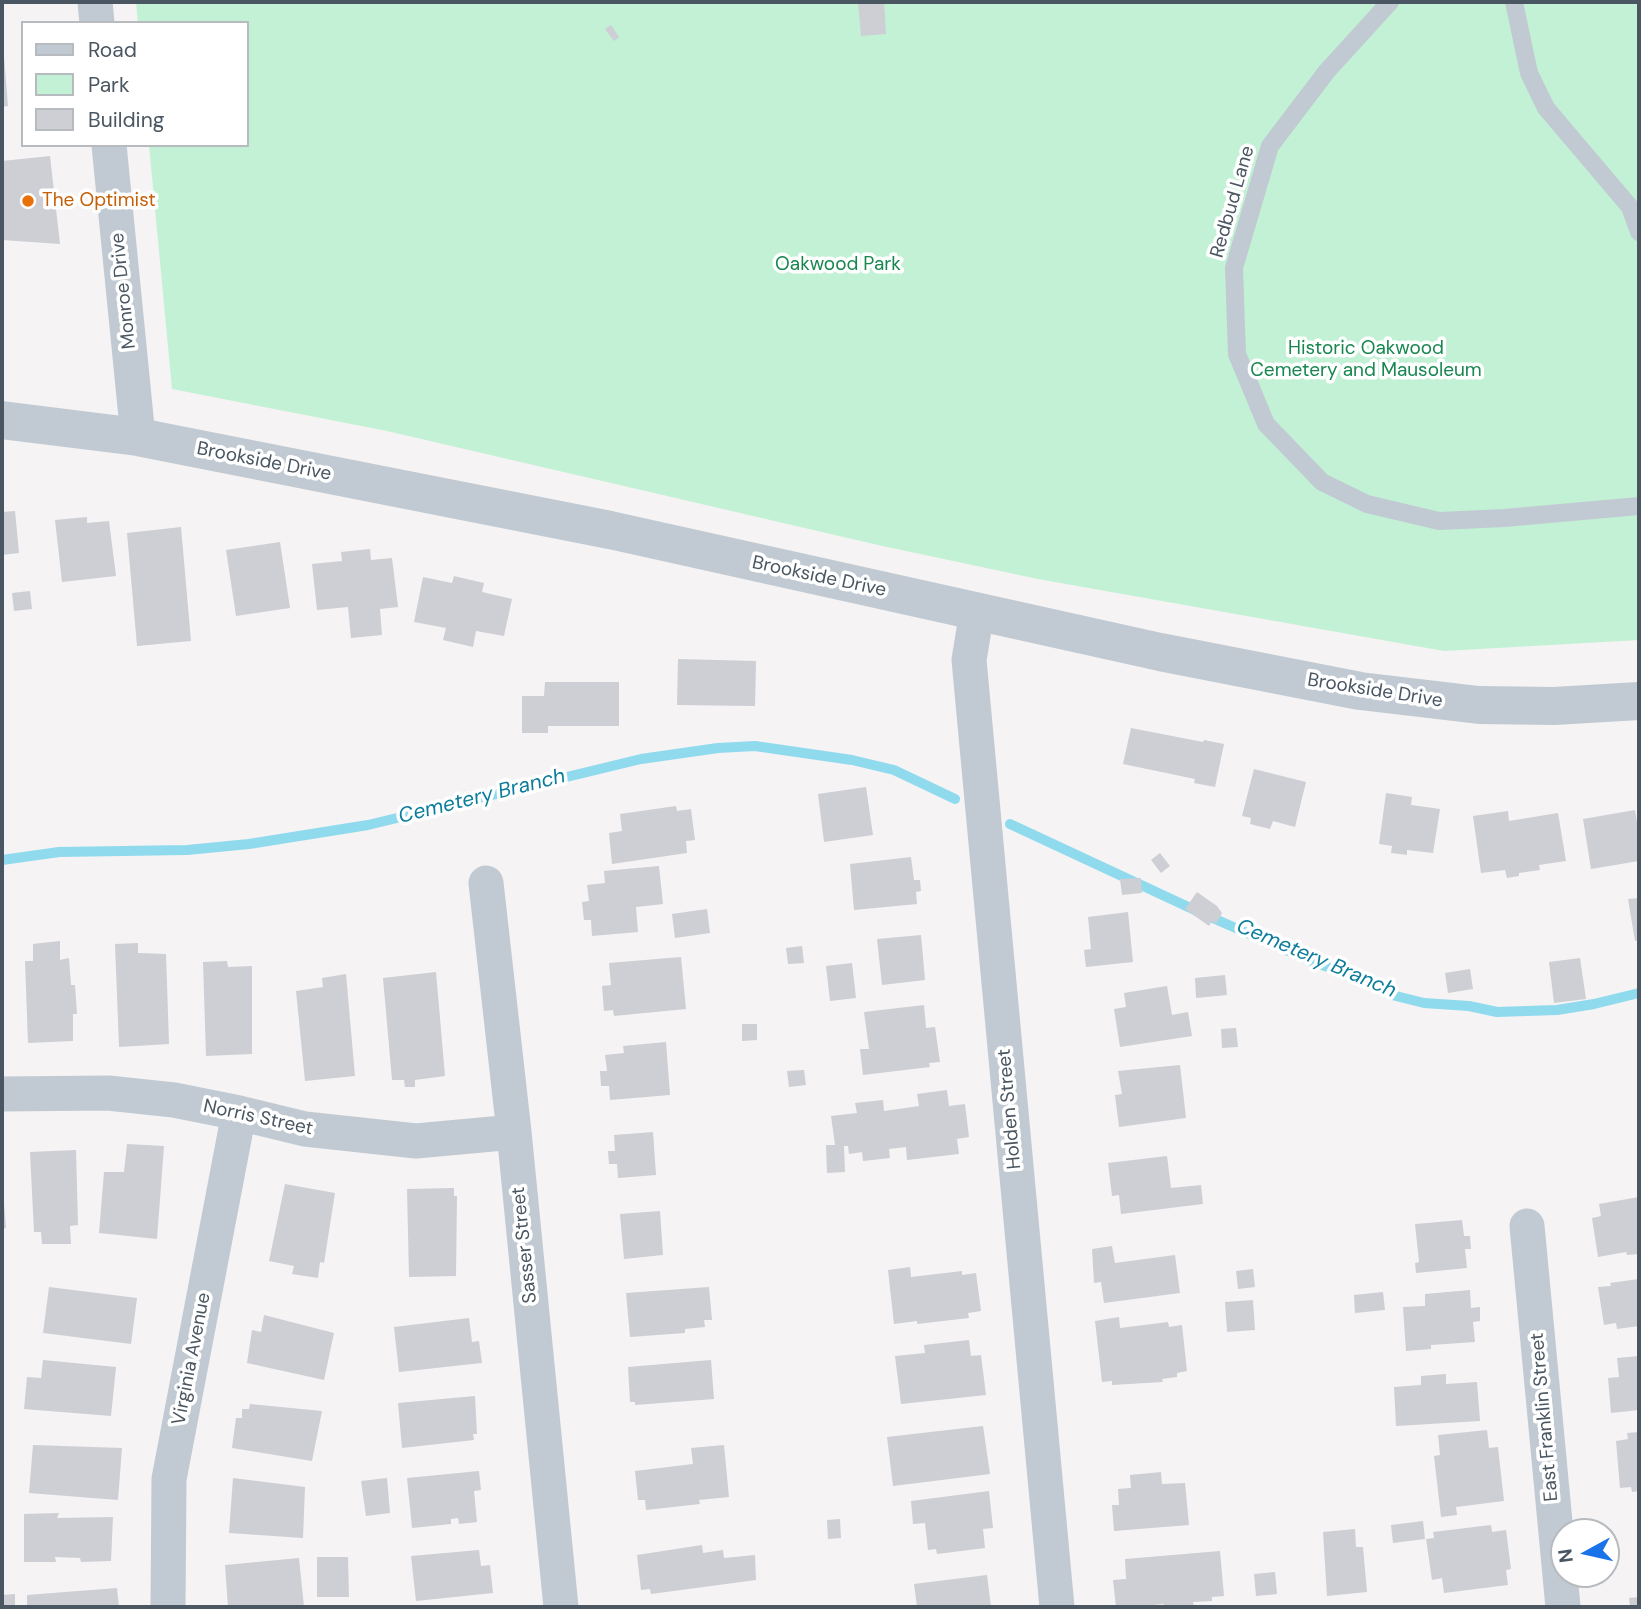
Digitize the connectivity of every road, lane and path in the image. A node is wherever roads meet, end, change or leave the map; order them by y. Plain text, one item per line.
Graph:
1 (95, 2) edge
2 (1390, 2) edge
3 (1514, 2) edge
4 (97, 21) edge
5 (109, 147) edge
6 (1639, 232) edge
7 (2, 420) edge
8 (138, 437) junction
9 (1639, 506) edge
10 (977, 611) junction
11 (1639, 701) edge
12 (486, 883) dead end
13 (2, 1094) edge
14 (239, 1113) junction
15 (514, 1132) junction
16 (1527, 1226) dead end
17 (168, 1607) edge
18 (561, 1607) edge
19 (1057, 1607) edge
20 (1563, 1607) edge

1 - 4 street
2 - 9 lane, Redbud Lane
3 - 6 lane
5 - 8 street, Monroe Drive
7 - 8 street, Brookside Drive
8 - 10 street, Brookside Drive
10 - 11 street, Brookside Drive
10 - 19 street, Holden Street
12 - 15 street, Sasser Street
13 - 14 street, Norris Street
14 - 15 street, Norris Street
14 - 17 street, Virginia Avenue
15 - 18 street, Sasser Street
16 - 20 street, East Franklin Street

